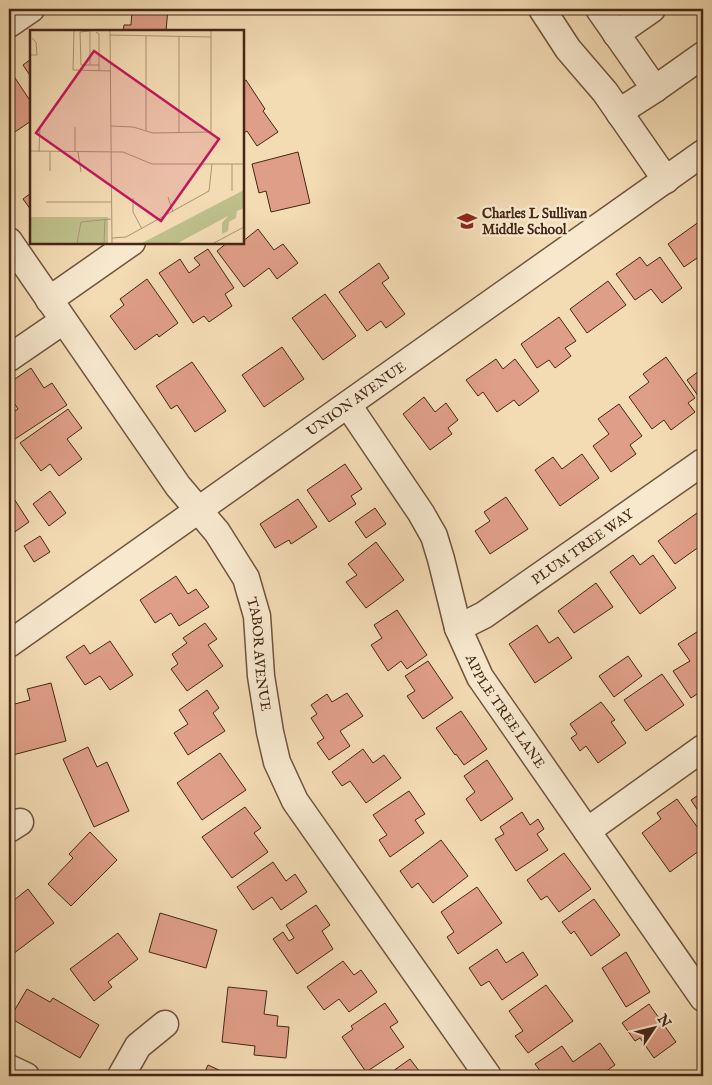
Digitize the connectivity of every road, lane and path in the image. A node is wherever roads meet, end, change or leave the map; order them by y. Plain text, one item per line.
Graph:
1 (31, 9) edge
2 (542, 9) edge
3 (599, 9) edge
4 (652, 9) edge
5 (9, 24) edge
6 (616, 34) junction
7 (703, 55) edge
8 (655, 89) junction
9 (620, 114) junction
10 (703, 153) edge
11 (666, 180) junction
12 (9, 242) edge
13 (130, 244) edge
14 (56, 310) junction
15 (9, 358) edge
16 (348, 405) junction
17 (703, 462) edge
18 (198, 510) junction
19 (458, 628) junction
20 (9, 644) edge
21 (703, 748) edge
22 (586, 831) junction
23 (703, 998) edge
24 (165, 1024) dead end
25 (9, 1068) edge
26 (26, 1076) edge
27 (121, 1076) edge
28 (488, 1076) edge

1 - 5 street
2 - 9 street
3 - 6 street
4 - 6 street
6 - 8 street
7 - 8 street
8 - 9 street
9 - 11 street
10 - 11 street, UNION AVENUE
11 - 16 street, UNION AVENUE
12 - 14 street, TABOR AVENUE
13 - 14 street
14 - 15 street
14 - 18 street, TABOR AVENUE
16 - 18 street, UNION AVENUE
16 - 19 street, APPLE TREE LANE
17 - 19 street, PLUM TREE WAY
18 - 20 street, UNION AVENUE
18 - 28 street, TABOR AVENUE
19 - 22 street, APPLE TREE LANE
21 - 22 street
22 - 23 street, APPLE TREE LANE
24 - 27 street
25 - 26 street

